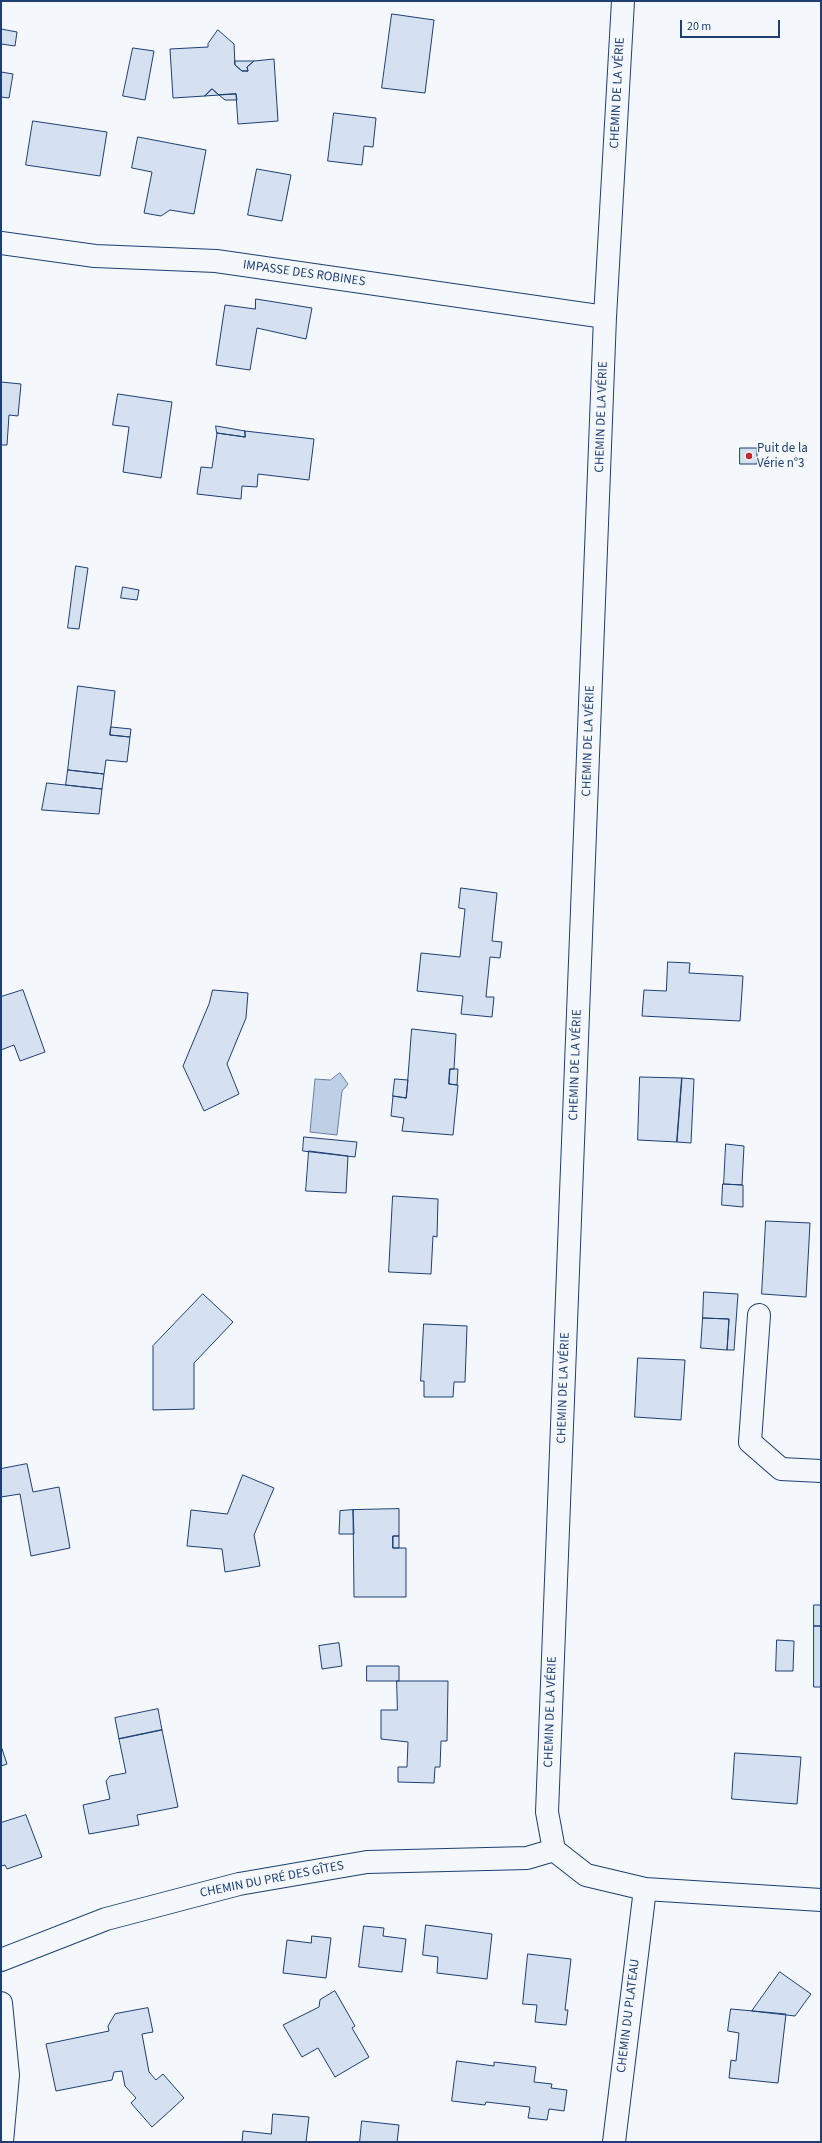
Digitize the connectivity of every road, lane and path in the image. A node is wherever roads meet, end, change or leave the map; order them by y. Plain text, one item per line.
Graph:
1 (623, 1) edge
2 (1, 243) edge
3 (605, 317) junction
4 (759, 1315) dead end
5 (821, 1471) edge
6 (554, 1850) junction
7 (645, 1889) junction
8 (821, 1900) edge
9 (1, 1960) edge
10 (1, 2003) edge
11 (2, 2142) edge
12 (614, 2142) edge

1 - 3 street, CHEMIN DE LA VÉRIE
2 - 3 street, IMPASSE DES ROBINES
3 - 6 street, CHEMIN DE LA VÉRIE
4 - 5 street
6 - 7 street
6 - 9 street, CHEMIN DU PRÉ DES GÎTES
7 - 8 street
7 - 12 street, CHEMIN DU PLATEAU
10 - 11 street

